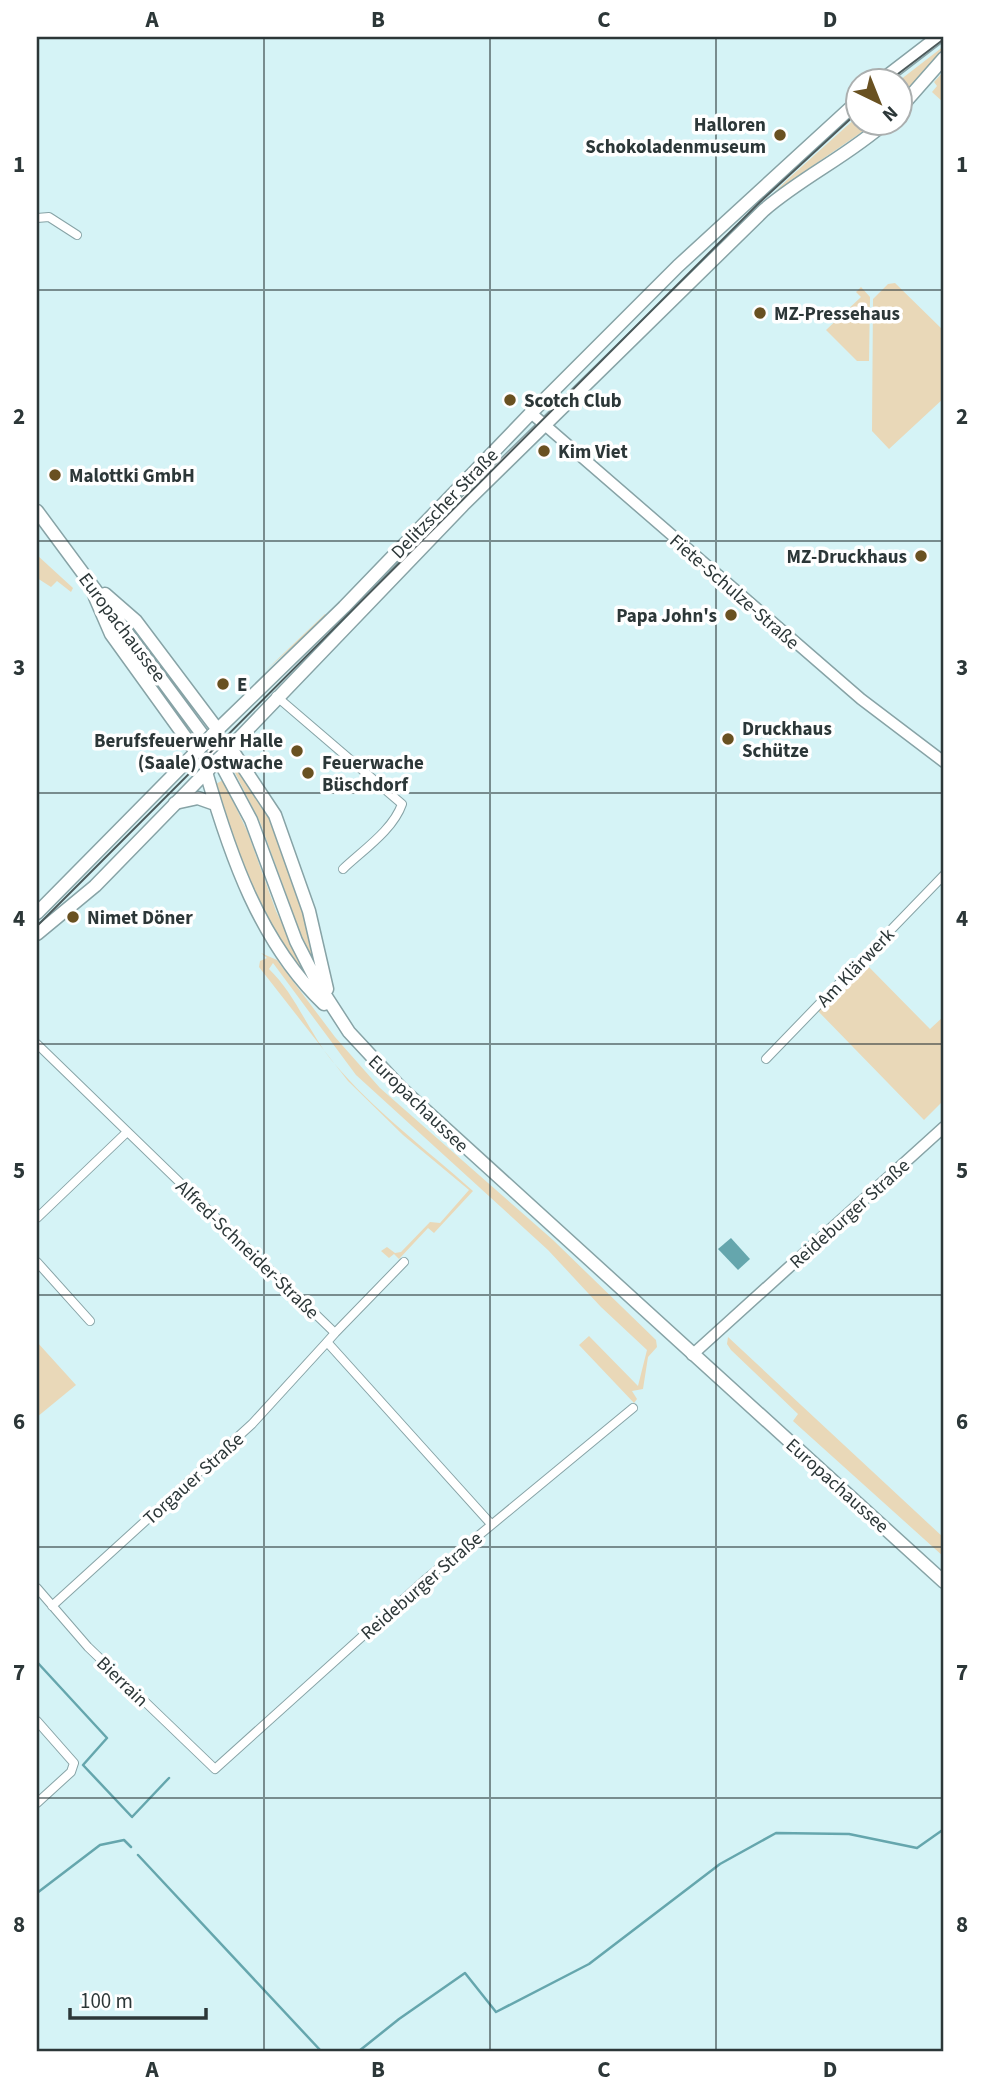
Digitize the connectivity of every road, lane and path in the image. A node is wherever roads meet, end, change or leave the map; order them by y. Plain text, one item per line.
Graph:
1 (938, 37) edge
2 (944, 58) edge
3 (900, 66) edge
4 (914, 93) edge
5 (844, 115) edge
6 (869, 136) edge
7 (37, 218) edge
8 (77, 235) dead end
9 (531, 413) junction
10 (545, 426) junction
11 (37, 512) edge
12 (91, 583) junction
13 (276, 696) junction
14 (215, 733) junction
15 (198, 750) junction
16 (227, 750) junction
17 (944, 762) edge
18 (209, 768) junction
19 (175, 803) junction
20 (215, 804) junction
21 (343, 869) dead end
22 (944, 875) edge
23 (37, 913) edge
24 (37, 934) edge
25 (338, 1016) junction
26 (37, 1044) edge
27 (766, 1059) dead end
28 (944, 1127) edge
29 (126, 1133) junction
30 (37, 1218) edge
31 (37, 1262) edge
32 (404, 1262) dead end
33 (90, 1321) dead end
34 (335, 1333) junction
35 (327, 1342) junction
36 (692, 1355) junction
37 (634, 1408) dead end
38 (491, 1524) junction
39 (944, 1582) edge
40 (37, 1588) edge
41 (52, 1606) junction
42 (37, 1721) edge
43 (215, 1769) joint
44 (37, 1803) edge

1 - 3 main road
2 - 4 main road
5 - 9 main road, Delitzscher Straße
6 - 10 main road, Delitzscher Straße
7 - 8 street
9 - 10 street, Fiete-Schulze-Straße
9 - 14 main road, Delitzscher Straße
10 - 13 main road, Delitzscher Straße
10 - 17 street, Fiete-Schulze-Straße
11 - 12 main road, Europachaussee
12 - 14 main road
12 - 15 main road
12 - 25 main road, Europachaussee
13 - 16 main road, Delitzscher Straße
13 - 21 street
14 - 15 main road, Delitzscher Straße, bridge
14 - 16 main road
15 - 18 main road
15 - 23 main road, Delitzscher Straße
16 - 18 main road, Delitzscher Straße, bridge
16 - 25 main road
18 - 19 main road, Delitzscher Straße
18 - 20 main road
19 - 20 main road
19 - 24 main road, Delitzscher Straße
20 - 25 main road
22 - 27 street, Am Klärwerk
25 - 36 main road, Europachaussee
26 - 29 street, Alfred-Schneider-Straße
28 - 36 street, Reideburger Straße
29 - 30 street
29 - 34 street, Alfred-Schneider-Straße
31 - 33 street
32 - 34 street
34 - 35 street, Alfred-Schneider-Straße
35 - 38 street, Alfred-Schneider-Straße
35 - 41 street, Torgauer Straße
36 - 39 main road, Europachaussee
37 - 38 street, Reideburger Straße
38 - 43 street, Reideburger Straße
40 - 41 street, Bierrain
41 - 43 street, Bierrain
42 - 44 street

